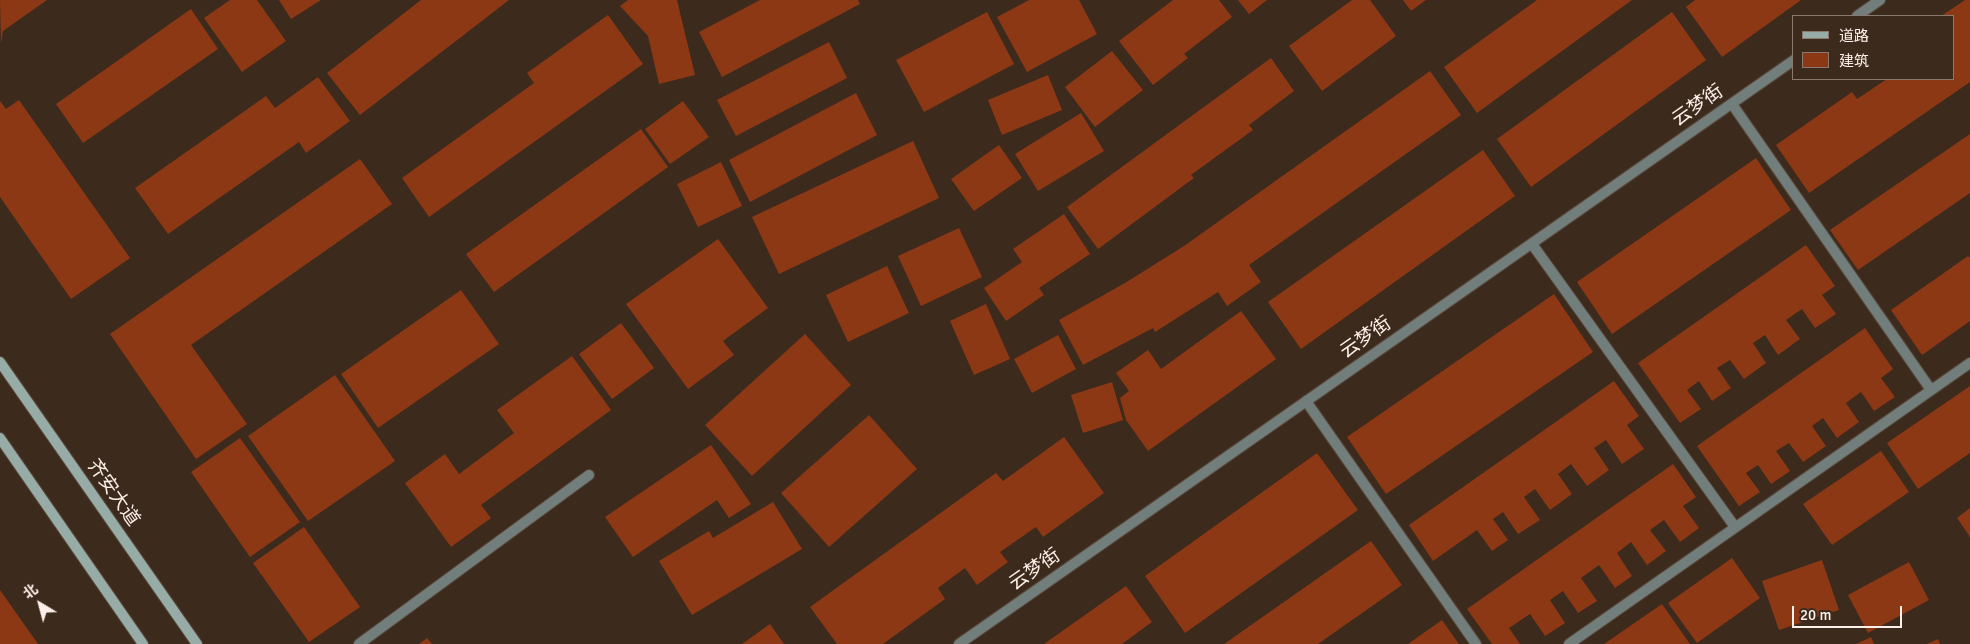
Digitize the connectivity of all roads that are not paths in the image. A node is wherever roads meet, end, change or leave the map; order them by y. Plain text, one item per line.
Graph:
1 (1880, 0) edge
2 (1858, 15) edge
3 (1792, 61) edge
4 (1732, 104) junction
5 (1532, 244) junction
6 (0, 362) edge
7 (1970, 363) edge
8 (1931, 390) junction
9 (1306, 401) junction
10 (0, 438) edge
11 (589, 475) dead end
12 (1735, 527) junction
13 (143, 644) edge
14 (197, 644) edge
15 (359, 644) edge
16 (959, 644) edge
17 (1476, 644) edge
18 (1569, 644) edge

1 - 2 street
3 - 4 street, 云梦街
4 - 5 street, 云梦街
4 - 8 street
5 - 9 street, 云梦街
5 - 12 street
6 - 14 main road, 齐安大道
7 - 8 street
8 - 12 street
9 - 16 street, 云梦街
9 - 17 street
10 - 13 main road
11 - 15 street
12 - 18 street

